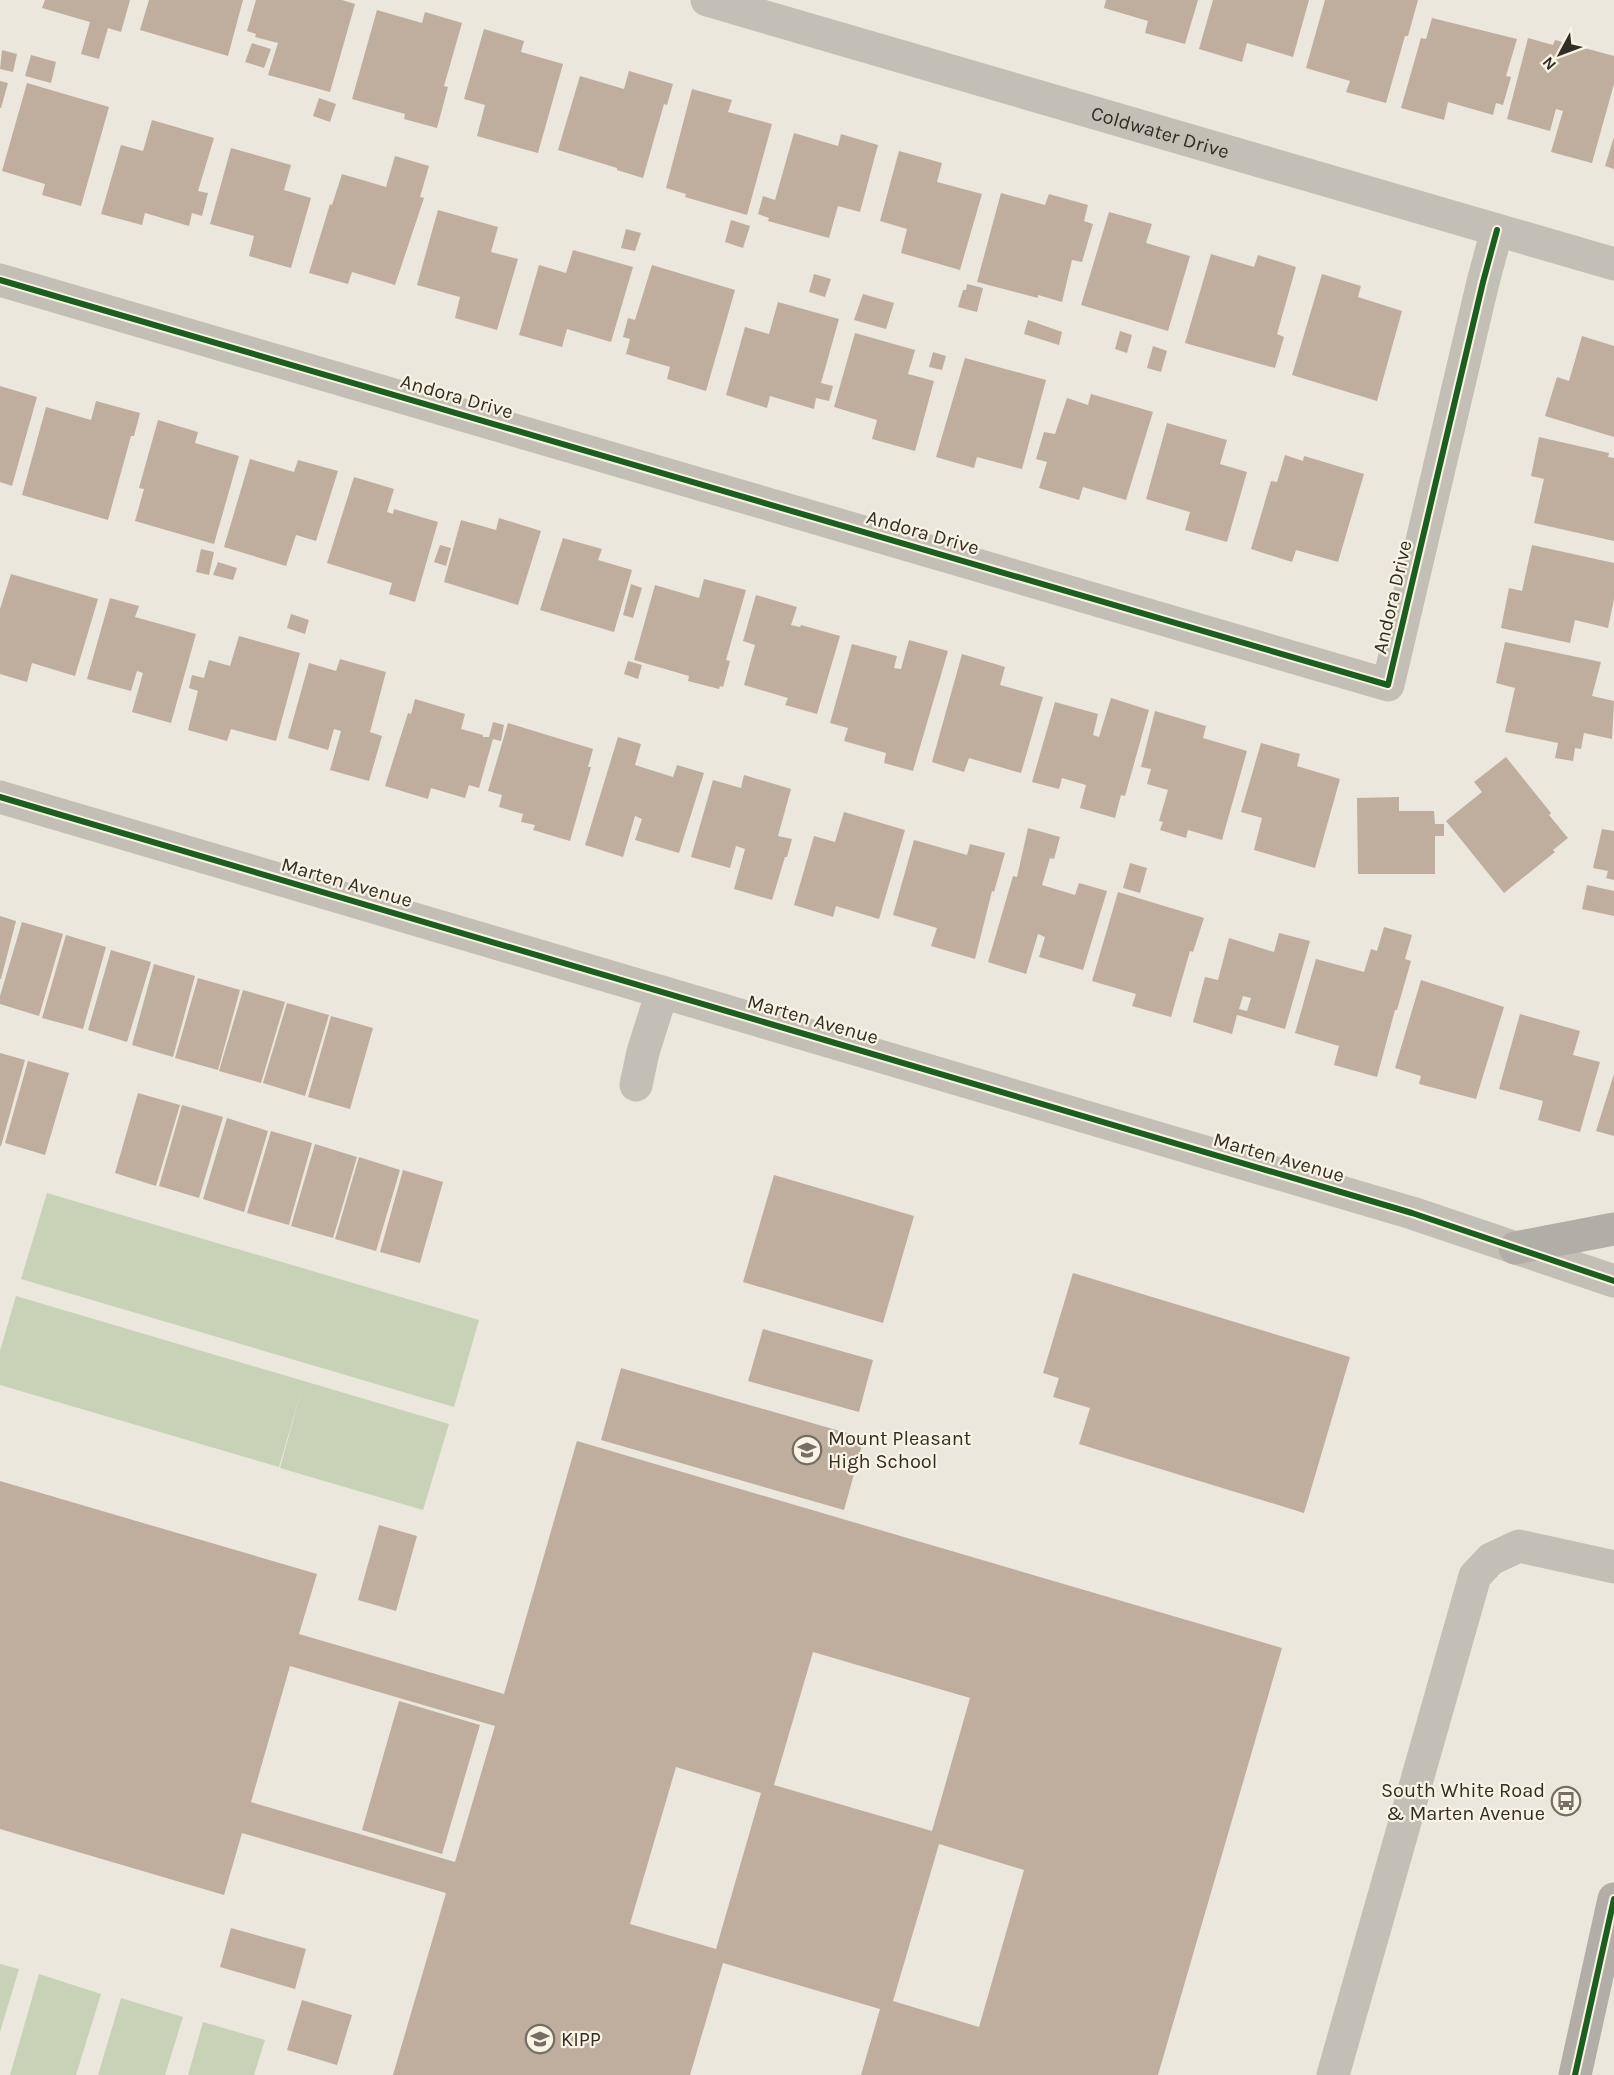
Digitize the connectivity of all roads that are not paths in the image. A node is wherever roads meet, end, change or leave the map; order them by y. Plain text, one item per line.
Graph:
1 (707, 0) edge
2 (1497, 230) junction
3 (1614, 264) edge
4 (0, 280) edge
5 (0, 797) edge
6 (662, 992) junction
7 (636, 1085) dead end
8 (1614, 1229) edge
9 (1515, 1248) junction
10 (1614, 1281) edge
11 (1614, 1567) edge
12 (1614, 1899) edge
13 (1333, 2075) edge
14 (1575, 2075) edge

1 - 2 street, Coldwater Drive
2 - 3 street, Coldwater Drive
2 - 4 street, Andora Drive
5 - 6 street, Marten Avenue
6 - 7 street
6 - 9 street, Marten Avenue
8 - 9 main road
9 - 10 street, Marten Avenue
11 - 13 street
12 - 14 main road

